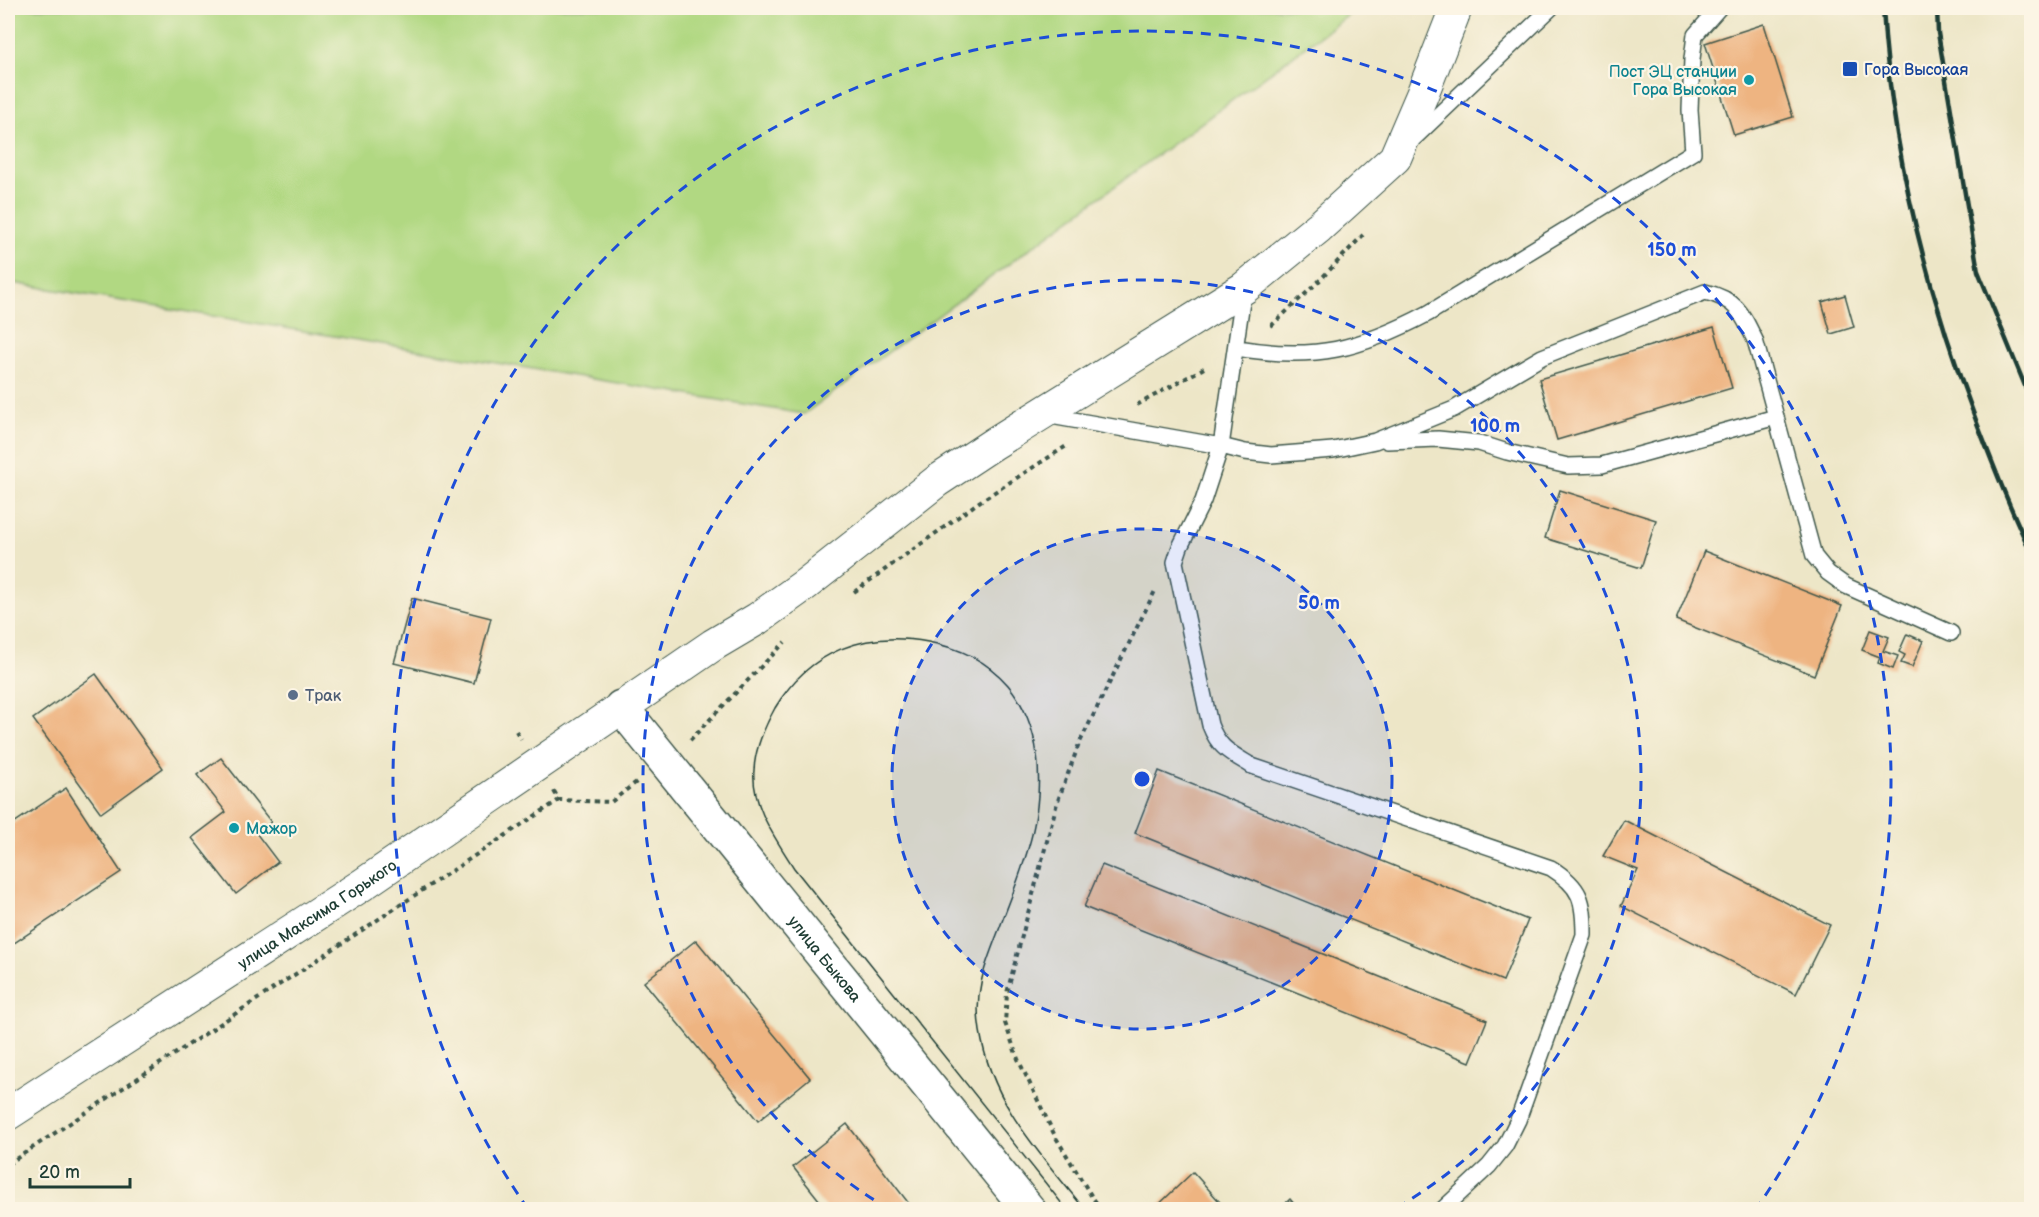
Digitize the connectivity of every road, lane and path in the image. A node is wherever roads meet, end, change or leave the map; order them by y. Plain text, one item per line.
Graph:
1 (1456, 8) edge
2 (1551, 8) edge
3 (1719, 8) edge
4 (1395, 158) junction
5 (1244, 288) junction
6 (1237, 348) junction
7 (1042, 415) junction
8 (1776, 417) junction
9 (1375, 441) junction
10 (1221, 446) junction
11 (1175, 562) junction
12 (868, 583) dead end
13 (849, 595) dead end
14 (1951, 633) dead end
15 (786, 642) dead end
16 (621, 707) junction
17 (516, 731) dead end
18 (664, 760) junction
19 (537, 764) junction
20 (559, 800) junction
21 (8, 1114) edge
22 (8, 1164) edge
23 (1029, 1209) edge
24 (1102, 1209) edge
25 (1442, 1209) edge

1 - 4 street
2 - 4 lane
3 - 6 lane
4 - 5 street, улица Максима Горького
5 - 6 lane
5 - 7 street, улица Максима Горького
6 - 10 lane
7 - 10 lane
7 - 16 street, улица Максима Горького
8 - 9 lane
8 - 9 lane
8 - 14 lane
9 - 10 lane
10 - 11 lane
11 - 24 path
11 - 25 lane
12 - 13 path
15 - 18 path
16 - 18 street, улица Быкова
16 - 19 street, улица Максима Горького
17 - 19 path
18 - 20 path
18 - 23 street, улица Быкова
19 - 20 path
19 - 21 street, улица Максима Горького
20 - 22 path

